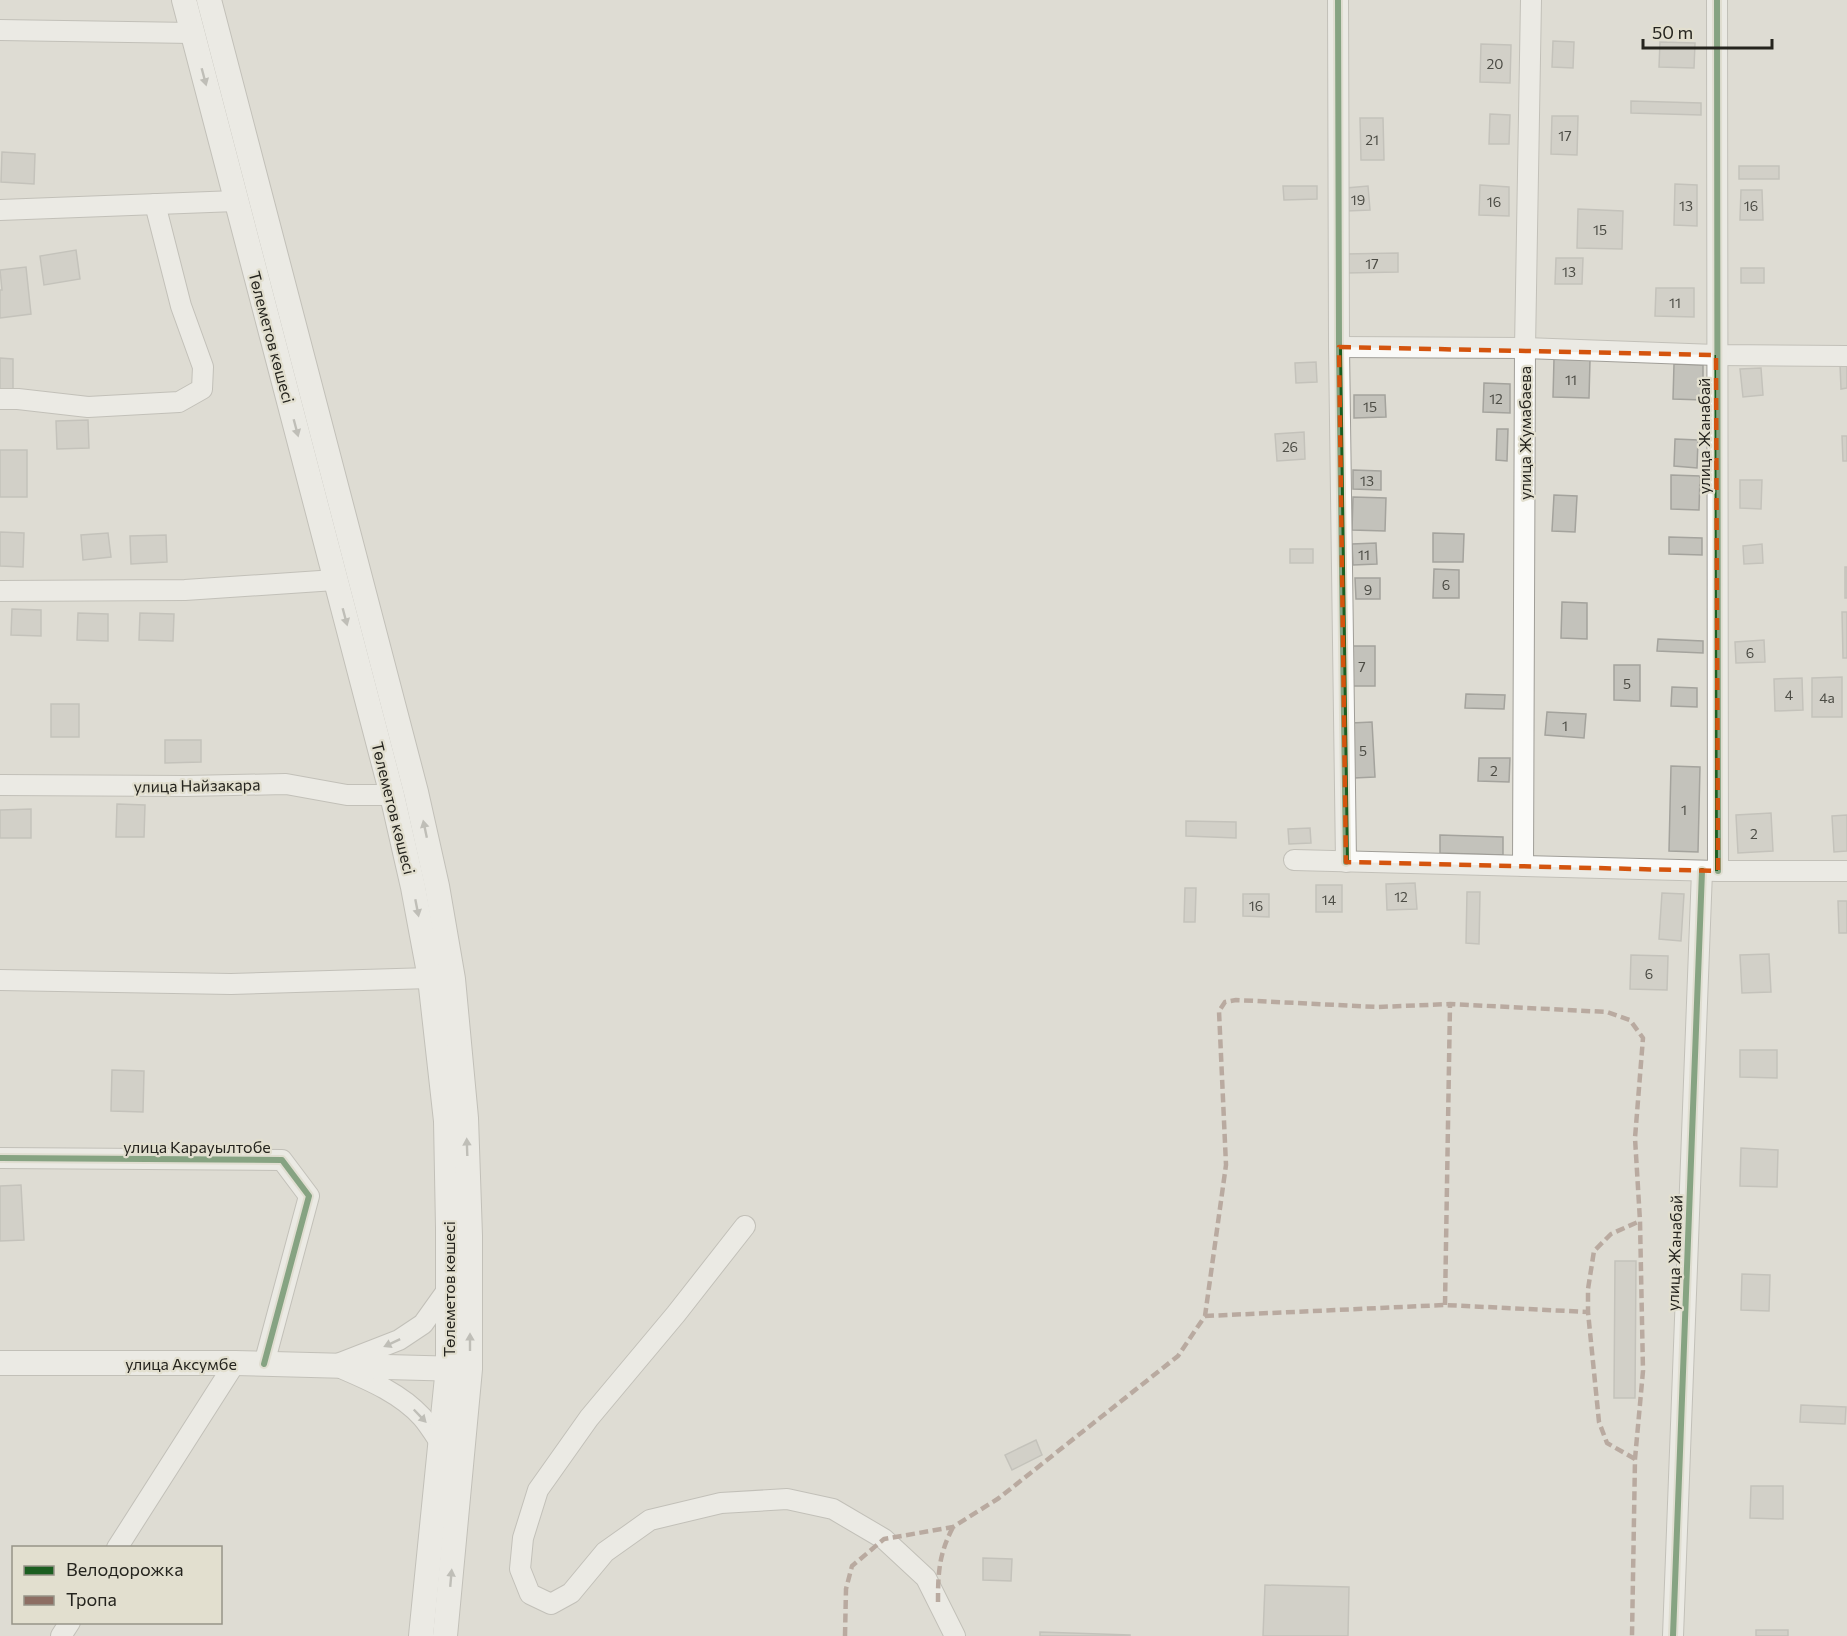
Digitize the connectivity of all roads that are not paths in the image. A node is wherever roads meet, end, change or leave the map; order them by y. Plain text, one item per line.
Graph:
1 (184, 0) edge
2 (209, 0) edge
3 (1338, 0) edge
4 (1532, 0) edge
5 (1717, 0) edge
6 (0, 30) edge
7 (192, 33) junction
8 (236, 201) junction
9 (155, 204) junction
10 (0, 210) edge
11 (1339, 347) junction
12 (1525, 348) junction
13 (1716, 355) junction
14 (1847, 356) edge
15 (0, 399) edge
16 (335, 580) junction
17 (0, 591) edge
18 (0, 785) edge
19 (392, 795) junction
20 (1294, 860) dead end
21 (1347, 862) junction
22 (1523, 866) junction
23 (1710, 871) junction
24 (1847, 871) edge
25 (430, 978) junction
26 (0, 980) edge
27 (0, 1158) edge
28 (745, 1226) dead end
29 (448, 1289) junction
30 (0, 1363) edge
31 (235, 1363) junction
32 (264, 1364) junction
33 (335, 1365) junction
34 (459, 1368) junction
35 (441, 1444) junction
36 (118, 1546) edge
37 (421, 1636) edge
38 (445, 1636) edge
39 (955, 1636) edge
40 (1673, 1636) edge

1 - 7 main road, Төлеметов көшесі
34 -> 2 main road, Төлеметов көшесі
3 - 11 street
4 - 12 street, улица Жумабаева
5 - 13 street, улица Жанабай
6 - 7 street
7 -> 8 main road, Төлеметов көшесі
8 - 9 street
8 -> 16 main road, Төлеметов көшесі
9 - 10 street
9 - 15 street
11 - 12 street
11 - 21 street
12 - 13 street
12 - 22 street, улица Жумабаева
13 - 14 street
13 - 23 street, улица Жанабай
16 - 17 street
16 -> 19 main road, Төлеметов көшесі
18 - 19 street, улица Найзакара
19 -> 25 main road, Төлеметов көшесі
20 - 21 street
21 - 22 street
22 - 23 street
23 - 24 street
23 - 40 street, улица Жанабай
25 - 26 street
25 - 29 main road, Төлеметов көшесі
27 - 32 street, улица Карауылтобе
28 - 39 street
29 -> 33 street
29 - 34 main road, Төлеметов көшесі
30 - 31 main road, улица Аксумбе
31 - 32 main road, улица Аксумбе
31 - 36 street
32 - 33 main road, улица Аксумбе
33 - 34 main road, улица Аксумбе
33 -> 35 street
34 - 35 main road, Төлеметов көшесі
38 -> 34 main road, Төлеметов көшесі
35 - 37 main road, Төлеметов көшесі

